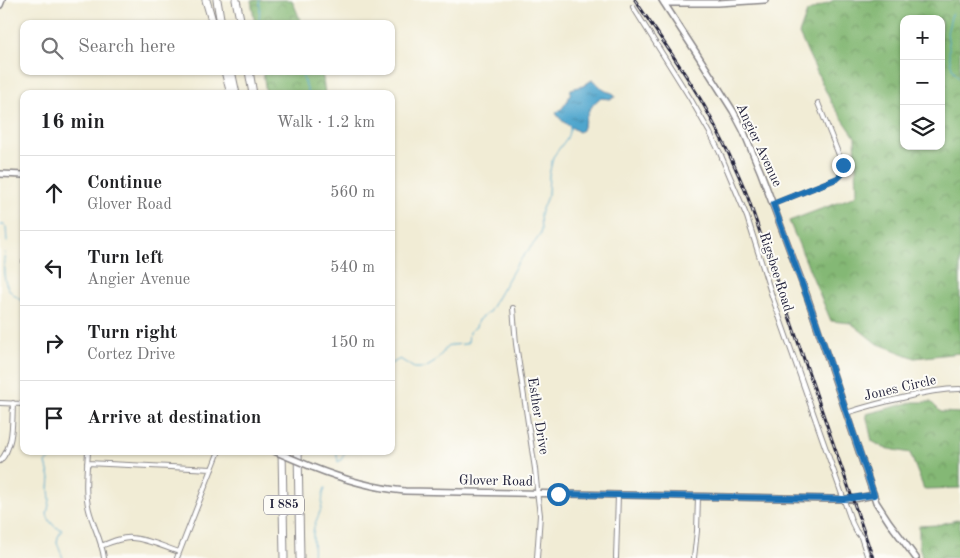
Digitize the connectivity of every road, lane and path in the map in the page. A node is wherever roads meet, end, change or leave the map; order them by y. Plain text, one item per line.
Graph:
1 (2, 0) edge
2 (206, 0) edge
3 (217, 0) edge
4 (236, 0) edge
5 (241, 0) edge
6 (765, 0) edge
7 (663, 2) edge
8 (0, 5) edge
9 (633, 7) dead end
10 (212, 20) edge
11 (220, 20) edge
12 (241, 20) edge
13 (242, 20) edge
14 (226, 75) edge
15 (232, 75) edge
16 (250, 75) edge
17 (230, 90) edge
18 (235, 90) edge
19 (252, 90) edge
20 (818, 103) dead end
21 (0, 174) edge
22 (20, 175) edge
23 (773, 204) junction
24 (513, 308) dead end
25 (960, 389) edge
26 (0, 403) edge
27 (13, 403) junction
28 (20, 404) edge
29 (846, 413) junction
30 (88, 455) edge
31 (217, 455) edge
32 (282, 455) edge
33 (284, 455) edge
34 (298, 455) edge
35 (0, 461) edge
36 (88, 463) junction
37 (212, 468) junction
38 (538, 493) junction
39 (618, 495) junction
40 (874, 495) junction
41 (698, 497) junction
42 (844, 499) junction
43 (101, 546) junction
44 (179, 552) junction
45 (104, 558) edge
46 (177, 558) edge
47 (284, 558) edge
48 (300, 558) edge
49 (537, 558) edge
50 (616, 558) edge
51 (694, 558) edge
52 (868, 558) edge
53 (916, 558) edge

1 - 8 street
2 - 10 highway
3 - 11 highway
4 - 12 highway
5 - 13 highway
6 - 7 street
7 - 23 street, Angier Avenue
9 - 42 street, Rigsbee Road
14 - 17 highway
15 - 18 highway
16 - 19 highway
20 - 23 street
21 - 22 street
23 - 29 street, Angier Avenue
24 - 38 street, Esther Drive
25 - 29 street, Jones Circle
26 - 27 street
27 - 28 street
27 - 35 street
29 - 40 street, Angier Avenue
30 - 36 street
31 - 37 street
32 - 47 highway, I 885
33 - 38 street, Glover Road, bridge
34 - 48 highway, I 885
36 - 37 street
36 - 43 street
37 - 44 street
38 - 39 street, Glover Road
38 - 49 street, Esther Drive
39 - 41 street, Glover Road
39 - 50 street
40 - 42 street, Glover Road
40 - 53 street, Angier Avenue
41 - 42 street, Glover Road
41 - 51 street
42 - 52 street, Rigsbee Road
43 - 44 street
43 - 45 street
44 - 46 street

